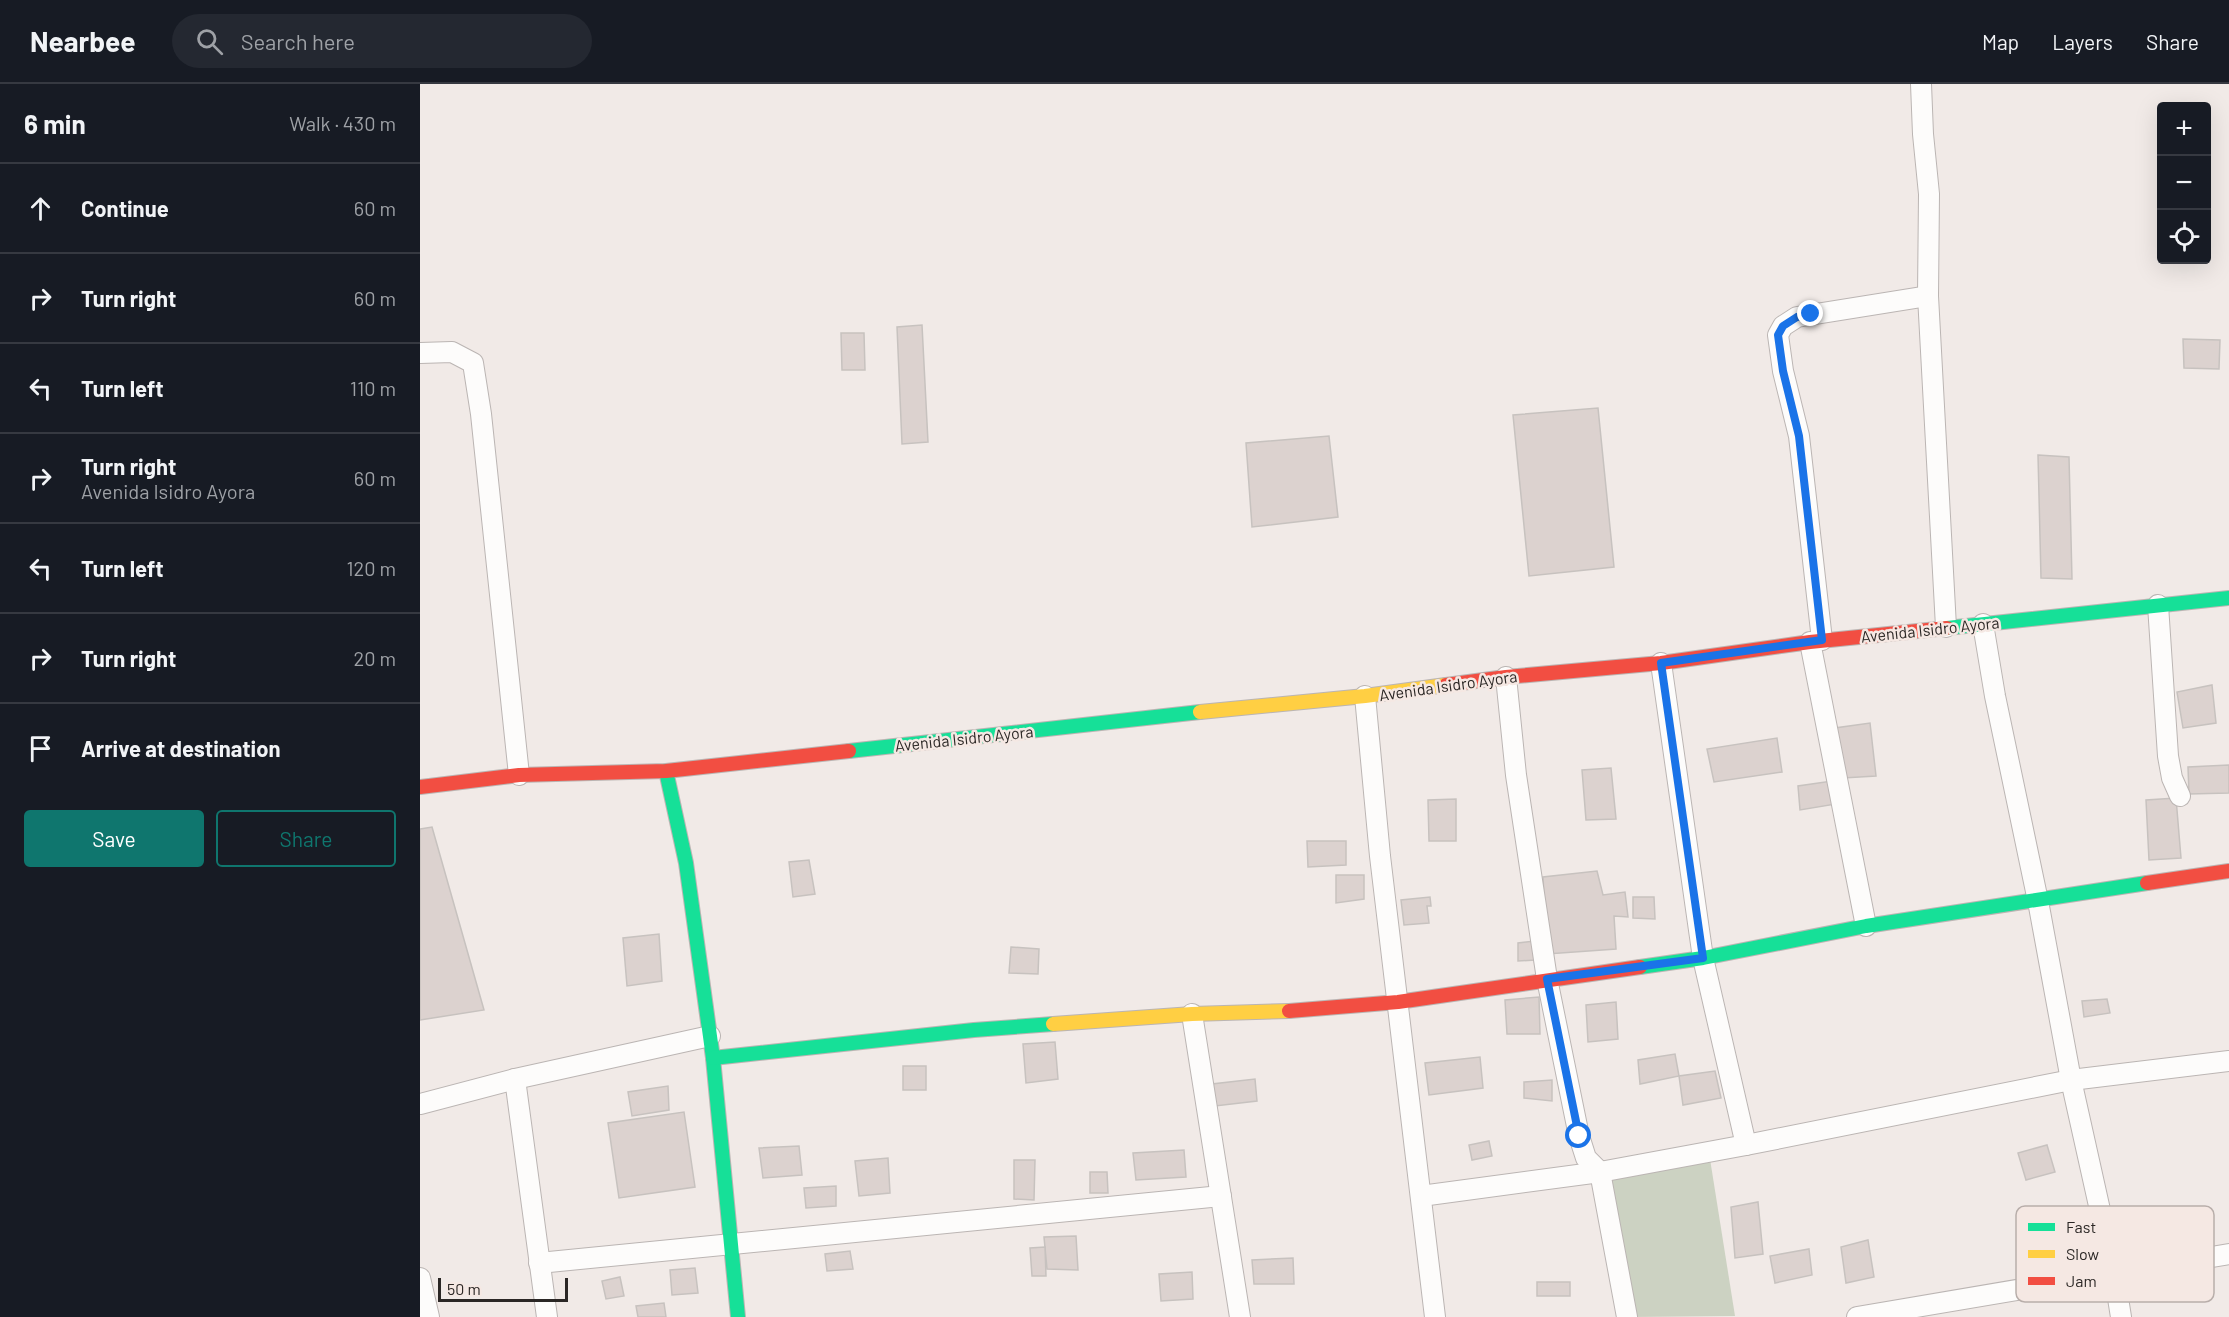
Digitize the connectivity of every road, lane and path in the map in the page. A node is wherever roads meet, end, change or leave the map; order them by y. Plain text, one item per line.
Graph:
1 (1922, 84) edge
2 (1928, 296) junction
3 (420, 353) edge
4 (2229, 598) edge
5 (2158, 605) junction
6 (1983, 624) junction
7 (1946, 627) junction
8 (1816, 641) junction
9 (1661, 663) junction
10 (1506, 676) junction
11 (1365, 696) junction
12 (666, 771) junction
13 (519, 775) junction
14 (420, 787) edge
15 (2180, 796) dead end
16 (2229, 871) edge
17 (2038, 901) junction
18 (1866, 926) junction
19 (1703, 958) junction
20 (1547, 979) junction
21 (1398, 1002) junction
22 (1192, 1014) junction
23 (710, 1036) junction
24 (713, 1058) junction
25 (2229, 1061) edge
26 (515, 1079) junction
27 (2071, 1080) junction
28 (420, 1104) edge
29 (1746, 1145) junction
30 (1600, 1172) junction
31 (1221, 1196) junction
32 (1421, 1196) junction
33 (2099, 1206) edge
34 (730, 1244) junction
35 (2229, 1254) edge
36 (2214, 1256) edge
37 (539, 1263) junction
38 (420, 1278) edge
39 (2016, 1293) edge
40 (2119, 1302) edge
41 (1927, 1311) edge
42 (429, 1317) edge
43 (547, 1317) edge
44 (738, 1317) edge
45 (1240, 1317) edge
46 (1435, 1317) edge
47 (1627, 1317) edge
48 (1857, 1317) edge
49 (2121, 1317) edge

1 - 2 street
2 - 7 street
2 - 8 street
3 - 13 street
4 - 5 street, Avenida Isidro Ayora
5 - 6 street, Avenida Isidro Ayora
5 - 15 street
6 - 7 street, Avenida Isidro Ayora
6 - 17 street
7 - 8 street, Avenida Isidro Ayora
8 - 9 street, Avenida Isidro Ayora
8 - 18 street
9 - 10 street, Avenida Isidro Ayora
9 - 19 street
10 - 11 street, Avenida Isidro Ayora
10 - 20 street
11 - 12 street, Avenida Isidro Ayora
11 - 21 street
12 - 13 street, Avenida Isidro Ayora
12 - 23 street
13 - 14 street, Avenida Isidro Ayora
16 - 17 street
17 - 18 street
17 - 27 street
18 - 19 street
19 - 20 street
19 - 29 street
20 - 21 street
20 - 30 street
21 - 22 street
21 - 32 street
22 - 24 street
22 - 31 street
23 - 24 street
23 - 26 street
24 - 34 street
25 - 27 street
26 - 28 street
26 - 37 street
27 - 29 street
27 - 33 street
29 - 30 street
30 - 32 street
30 - 47 street
31 - 34 street
31 - 45 street
32 - 46 street
34 - 37 street
34 - 44 street
35 - 36 street
37 - 43 street
38 - 42 street
39 - 41 street
40 - 49 street
41 - 48 street

